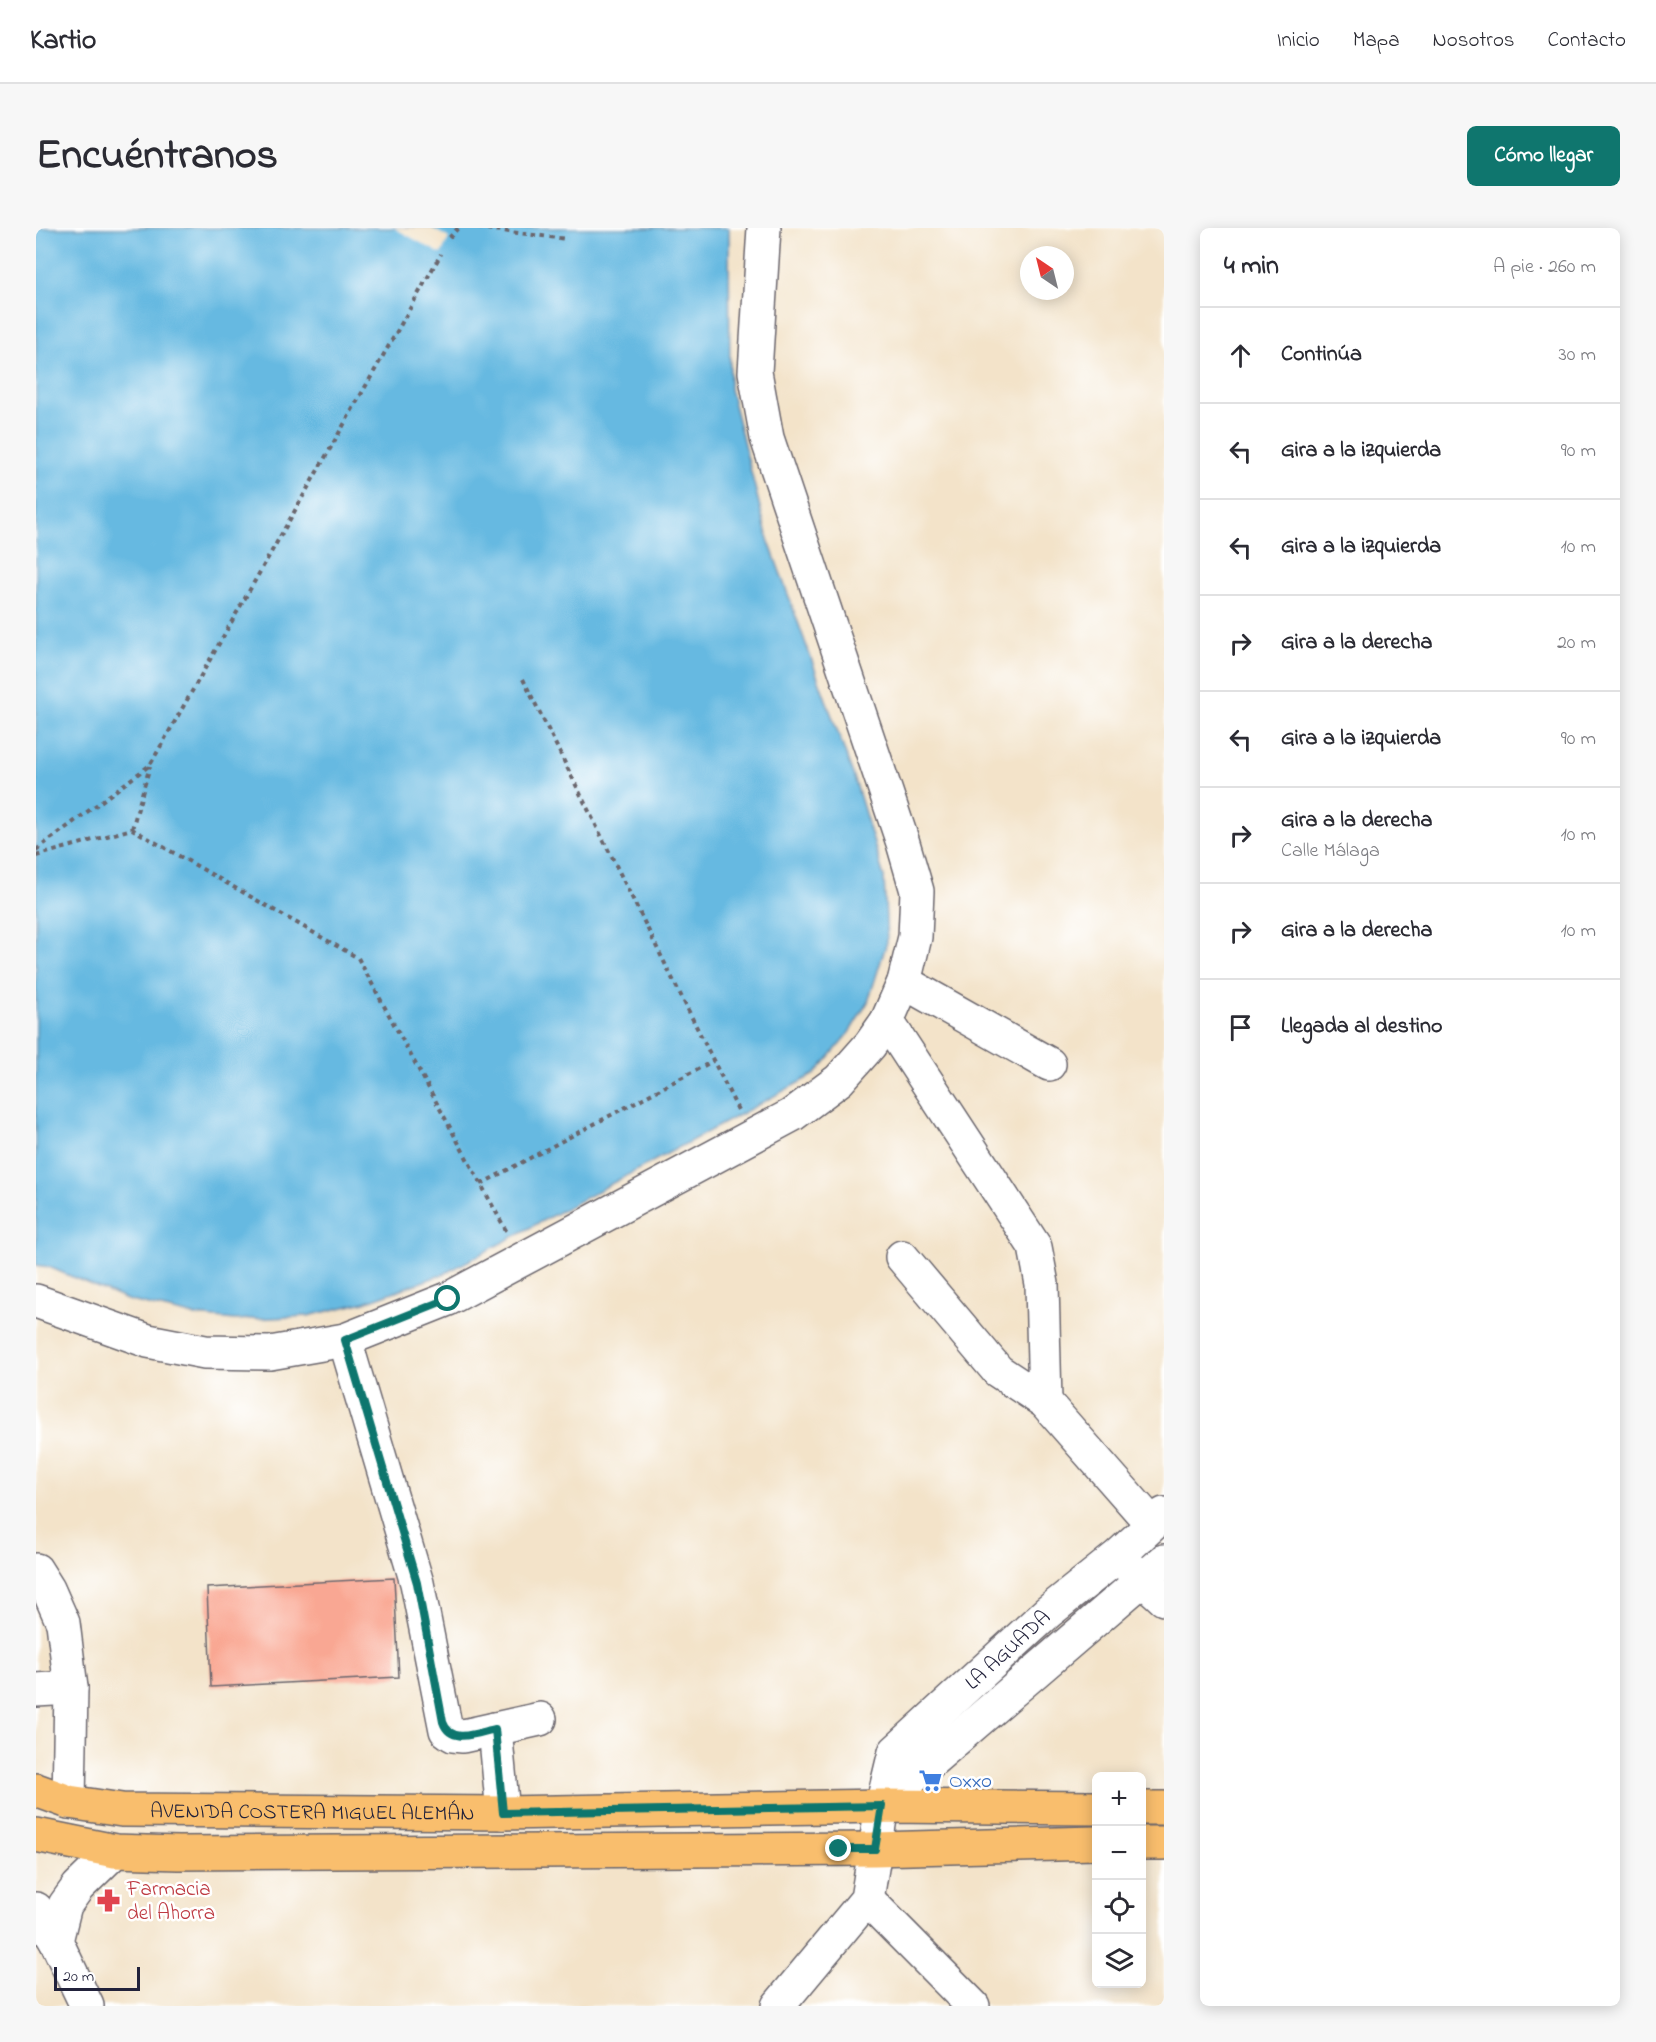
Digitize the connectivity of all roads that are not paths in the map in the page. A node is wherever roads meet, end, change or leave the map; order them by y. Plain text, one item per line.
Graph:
1 (764, 228) edge
2 (904, 982) junction
3 (887, 1021) junction
4 (1049, 1064) dead end
5 (902, 1257) dead end
6 (36, 1300) edge
7 (345, 1340) junction
8 (1045, 1402) junction
9 (1158, 1519) edge
10 (1118, 1556) junction
11 (36, 1570) edge
12 (1156, 1580) edge
13 (71, 1688) junction
14 (36, 1690) edge
15 (540, 1719) dead end
16 (495, 1729) junction
17 (36, 1790) edge
18 (69, 1802) junction
19 (882, 1806) junction
20 (1092, 1808) edge
21 (1146, 1808) edge
22 (1164, 1808) edge
23 (503, 1813) junction
24 (36, 1835) edge
25 (1092, 1843) edge
26 (1146, 1843) edge
27 (1164, 1843) edge
28 (875, 1849) junction
29 (115, 1851) junction
30 (867, 1899) junction
31 (36, 1909) edge
32 (56, 1941) junction
33 (87, 2006) edge
34 (778, 2006) edge
35 (973, 2006) edge

1 - 2 street
2 - 3 street
2 - 4 street
3 - 7 street
3 - 8 street
5 - 8 street
6 - 7 street
7 - 16 street
8 - 9 street
9 - 10 street, LA AGUADA
10 - 12 street
10 - 19 street, LA AGUADA
11 - 13 street
12 - 19 street
13 - 14 street
13 - 18 street
15 - 16 street
16 - 23 street
17 - 18 main road, AVENIDA COSTERA MIGUEL ALEMÁN
18 - 23 main road, AVENIDA COSTERA MIGUEL ALEMÁN
19 - 20 main road, AVENIDA COSTERA MIGUEL ALEMÁN
19 - 23 main road, AVENIDA COSTERA MIGUEL ALEMÁN
19 - 28 street, LA AGUADA
21 - 22 main road
24 - 29 main road, AVENIDA COSTERA MIGUEL ALEMÁN
25 - 28 main road, AVENIDA COSTERA MIGUEL ALEMÁN
26 - 27 main road
28 - 29 main road, AVENIDA COSTERA MIGUEL ALEMÁN
28 - 30 street, LA AGUADA
29 - 32 street
30 - 34 street
30 - 35 street
31 - 32 street
32 - 33 street

